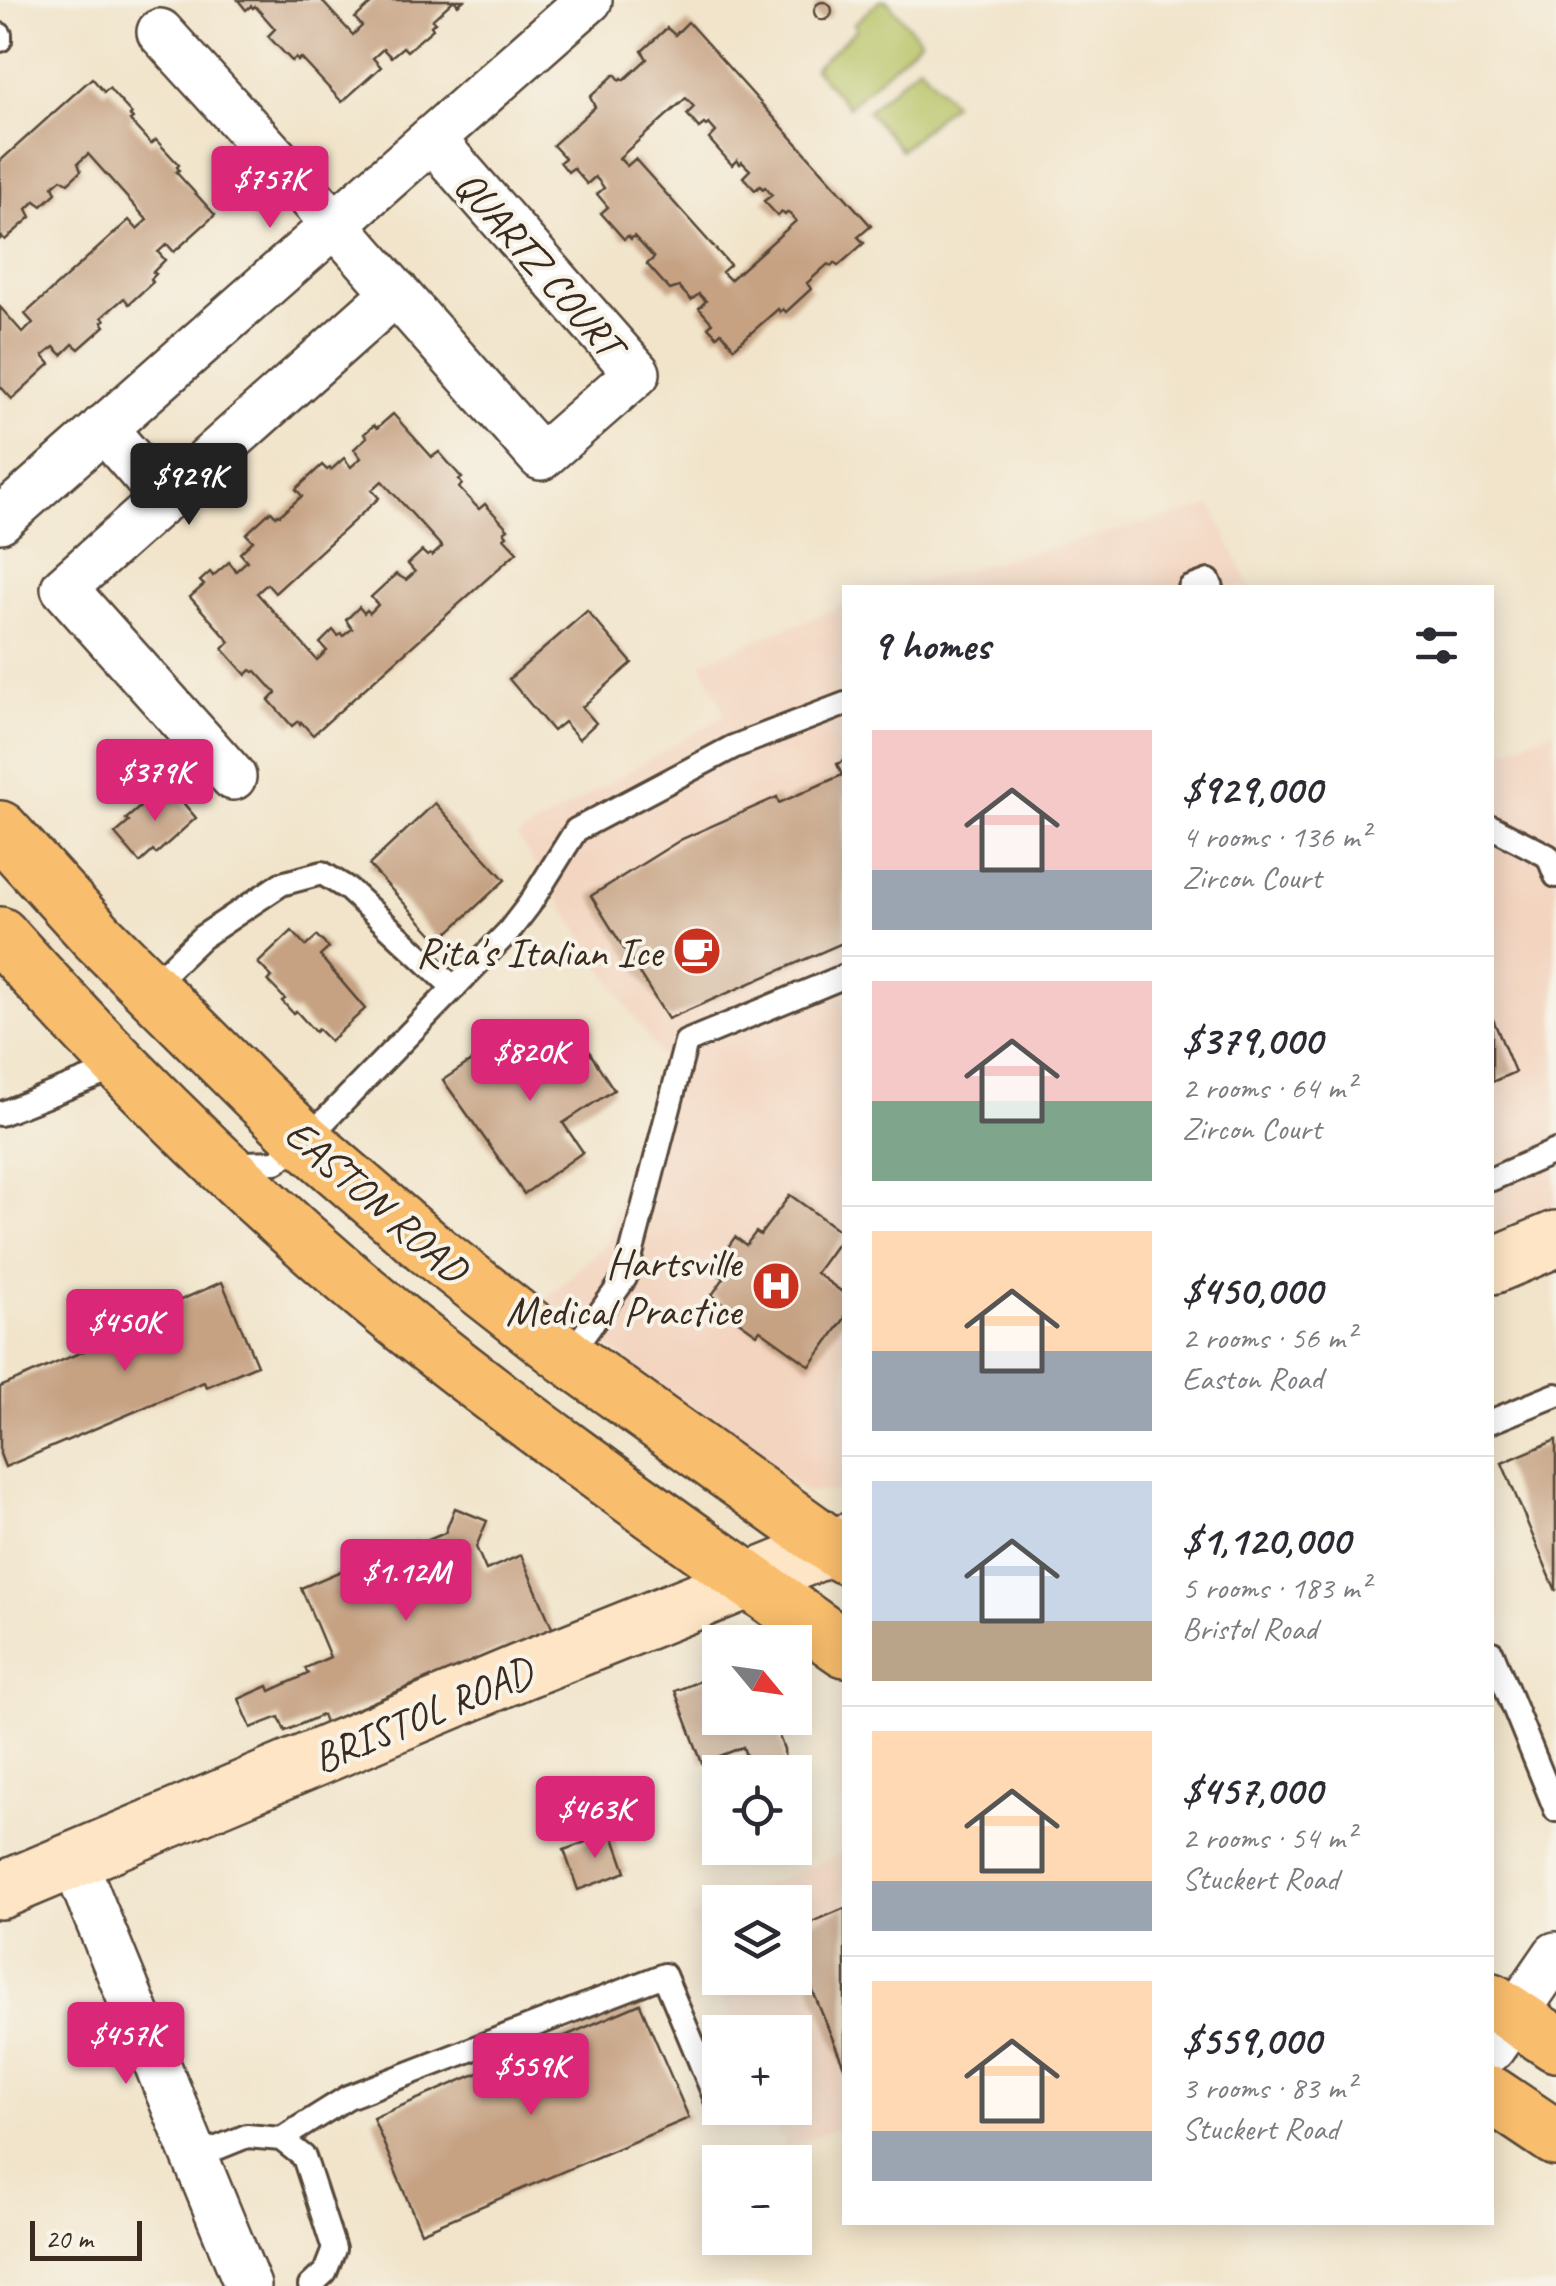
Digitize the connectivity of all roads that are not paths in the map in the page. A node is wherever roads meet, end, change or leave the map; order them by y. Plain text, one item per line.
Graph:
1 (589, 0) edge
2 (160, 32) dead end
3 (432, 139) junction
4 (336, 224) junction
5 (396, 292) junction
6 (103, 428) junction
7 (165, 499) junction
8 (0, 519) edge
9 (842, 705) edge
10 (233, 777) dead end
11 (1494, 828) edge
12 (0, 829) edge
13 (1556, 876) edge
14 (0, 935) edge
15 (842, 977) edge
16 (149, 988) junction
17 (454, 988) junction
18 (122, 1066) junction
19 (0, 1114) edge
20 (305, 1140) junction
21 (1556, 1151) edge
22 (209, 1152) junction
23 (1494, 1178) edge
24 (1556, 1239) edge
25 (1494, 1265) edge
26 (568, 1357) junction
27 (1556, 1394) edge
28 (1494, 1420) edge
29 (841, 1549) edge
30 (752, 1581) junction
31 (842, 1646) edge
32 (1494, 1658) edge
33 (1556, 1810) edge
34 (74, 1860) junction
35 (0, 1891) edge
36 (1556, 1955) edge
37 (1514, 2028) edge
38 (702, 2066) edge
39 (1494, 2095) edge
40 (1556, 2138) edge
41 (280, 2139) junction
42 (195, 2156) junction
43 (248, 2286) edge
44 (310, 2286) edge

1 - 3 street
2 - 4 street, QUARTZ COURT
3 - 4 street
3 - 5 street, QUARTZ COURT
4 - 5 street, QUARTZ COURT
4 - 6 street
5 - 7 street
6 - 7 street
6 - 8 street
7 - 10 street
9 - 17 lane
11 - 13 lane
12 - 16 highway, EASTON ROAD
14 - 18 highway, EASTON ROAD
15 - 26 lane
16 - 17 lane
16 - 20 highway, EASTON ROAD
17 - 20 lane
18 - 19 lane
18 - 22 highway, EASTON ROAD
20 - 22 lane
20 - 26 highway, EASTON ROAD
21 - 23 lane
22 - 30 highway, EASTON ROAD
24 - 25 main road
26 - 29 highway, EASTON ROAD
27 - 28 lane
29 - 30 main road, BRISTOL ROAD
30 - 31 highway, EASTON ROAD
30 - 34 main road, BRISTOL ROAD
32 - 33 lane
34 - 35 main road, BRISTOL ROAD
34 - 42 street
36 - 37 street
38 - 41 lane
39 - 40 highway
41 - 42 lane
41 - 44 lane
42 - 43 street

